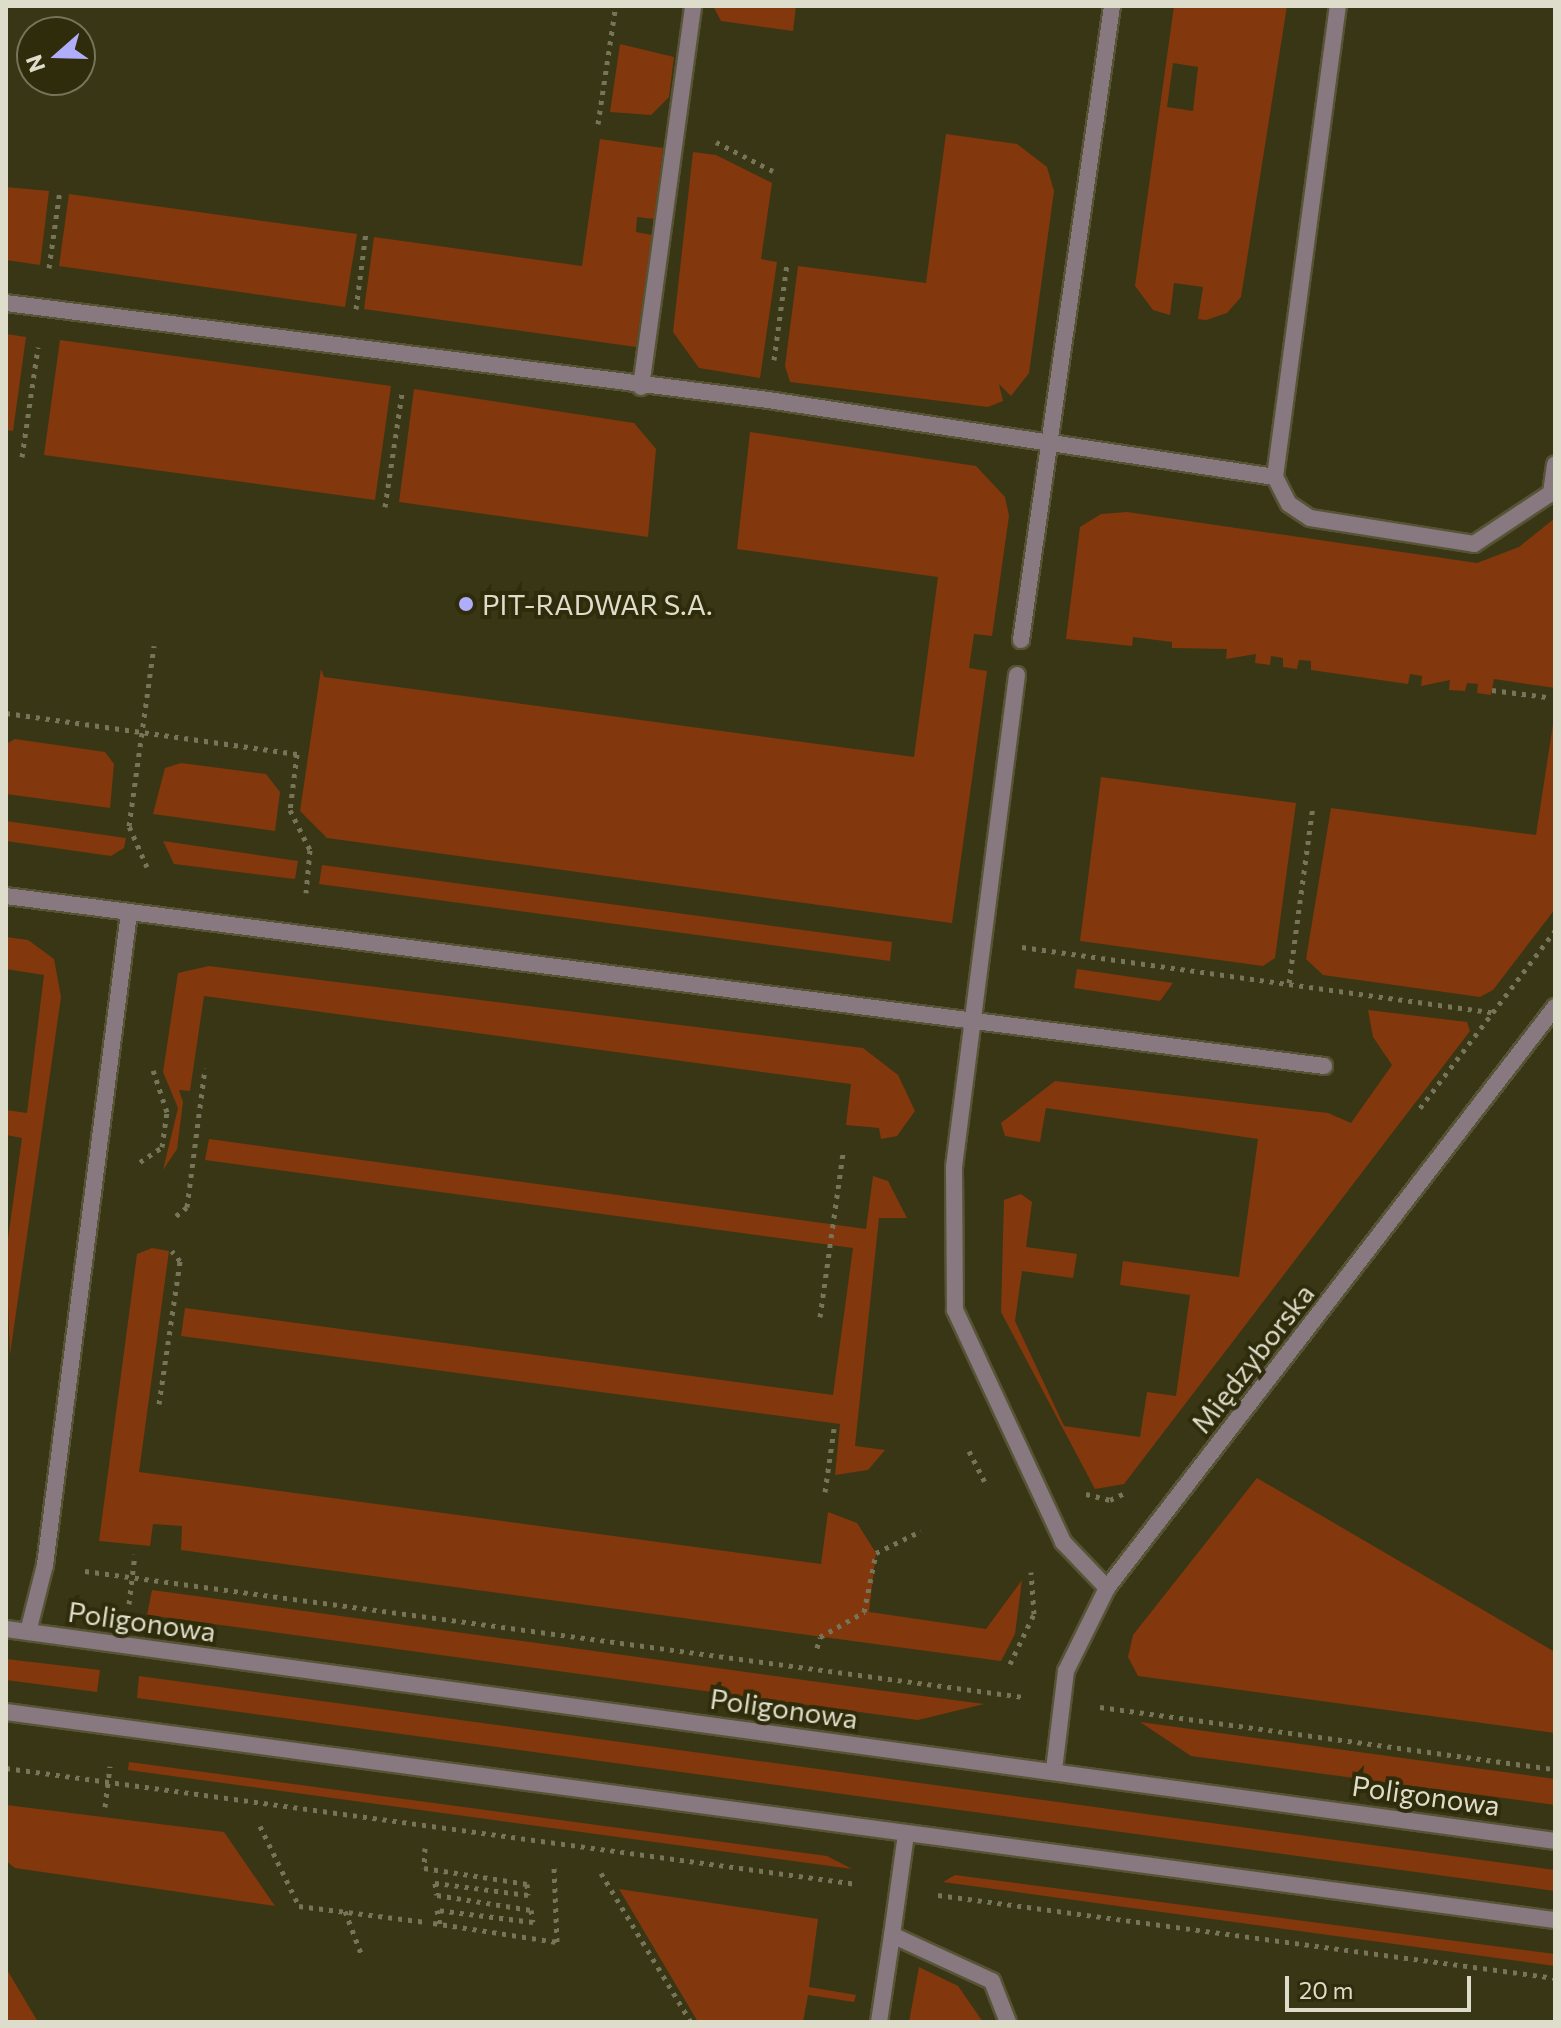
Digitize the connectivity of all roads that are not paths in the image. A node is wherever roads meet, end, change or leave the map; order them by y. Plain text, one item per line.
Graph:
1 (693, 6) edge
2 (1112, 6) edge
3 (1338, 6) edge
4 (6, 303) edge
5 (641, 387) junction
6 (1047, 448) junction
7 (1555, 464) edge
8 (1275, 477) junction
9 (1021, 640) dead end
10 (1017, 675) dead end
11 (6, 896) edge
12 (129, 913) junction
13 (1555, 1007) edge
14 (970, 1020) junction
15 (1324, 1066) dead end
16 (1107, 1588) junction
17 (6, 1629) edge
18 (28, 1632) junction
19 (6, 1712) edge
20 (1054, 1770) junction
21 (906, 1834) junction
22 (1555, 1841) edge
23 (1555, 1920) edge
24 (892, 1935) junction
25 (879, 2022) edge
26 (1008, 2022) edge

1 - 5 street
2 - 6 street
3 - 8 street
4 - 5 street
5 - 6 street
6 - 8 street
6 - 9 street
7 - 8 street
10 - 14 street
11 - 12 street
12 - 14 street
12 - 18 street
13 - 16 street, Międzyborska
14 - 15 street
14 - 16 street
16 - 20 street, Międzyborska
17 - 18 street, Poligonowa
18 - 20 street, Poligonowa
19 - 21 street
20 - 22 street, Poligonowa
21 - 23 street
21 - 24 street
24 - 25 street
24 - 26 street

